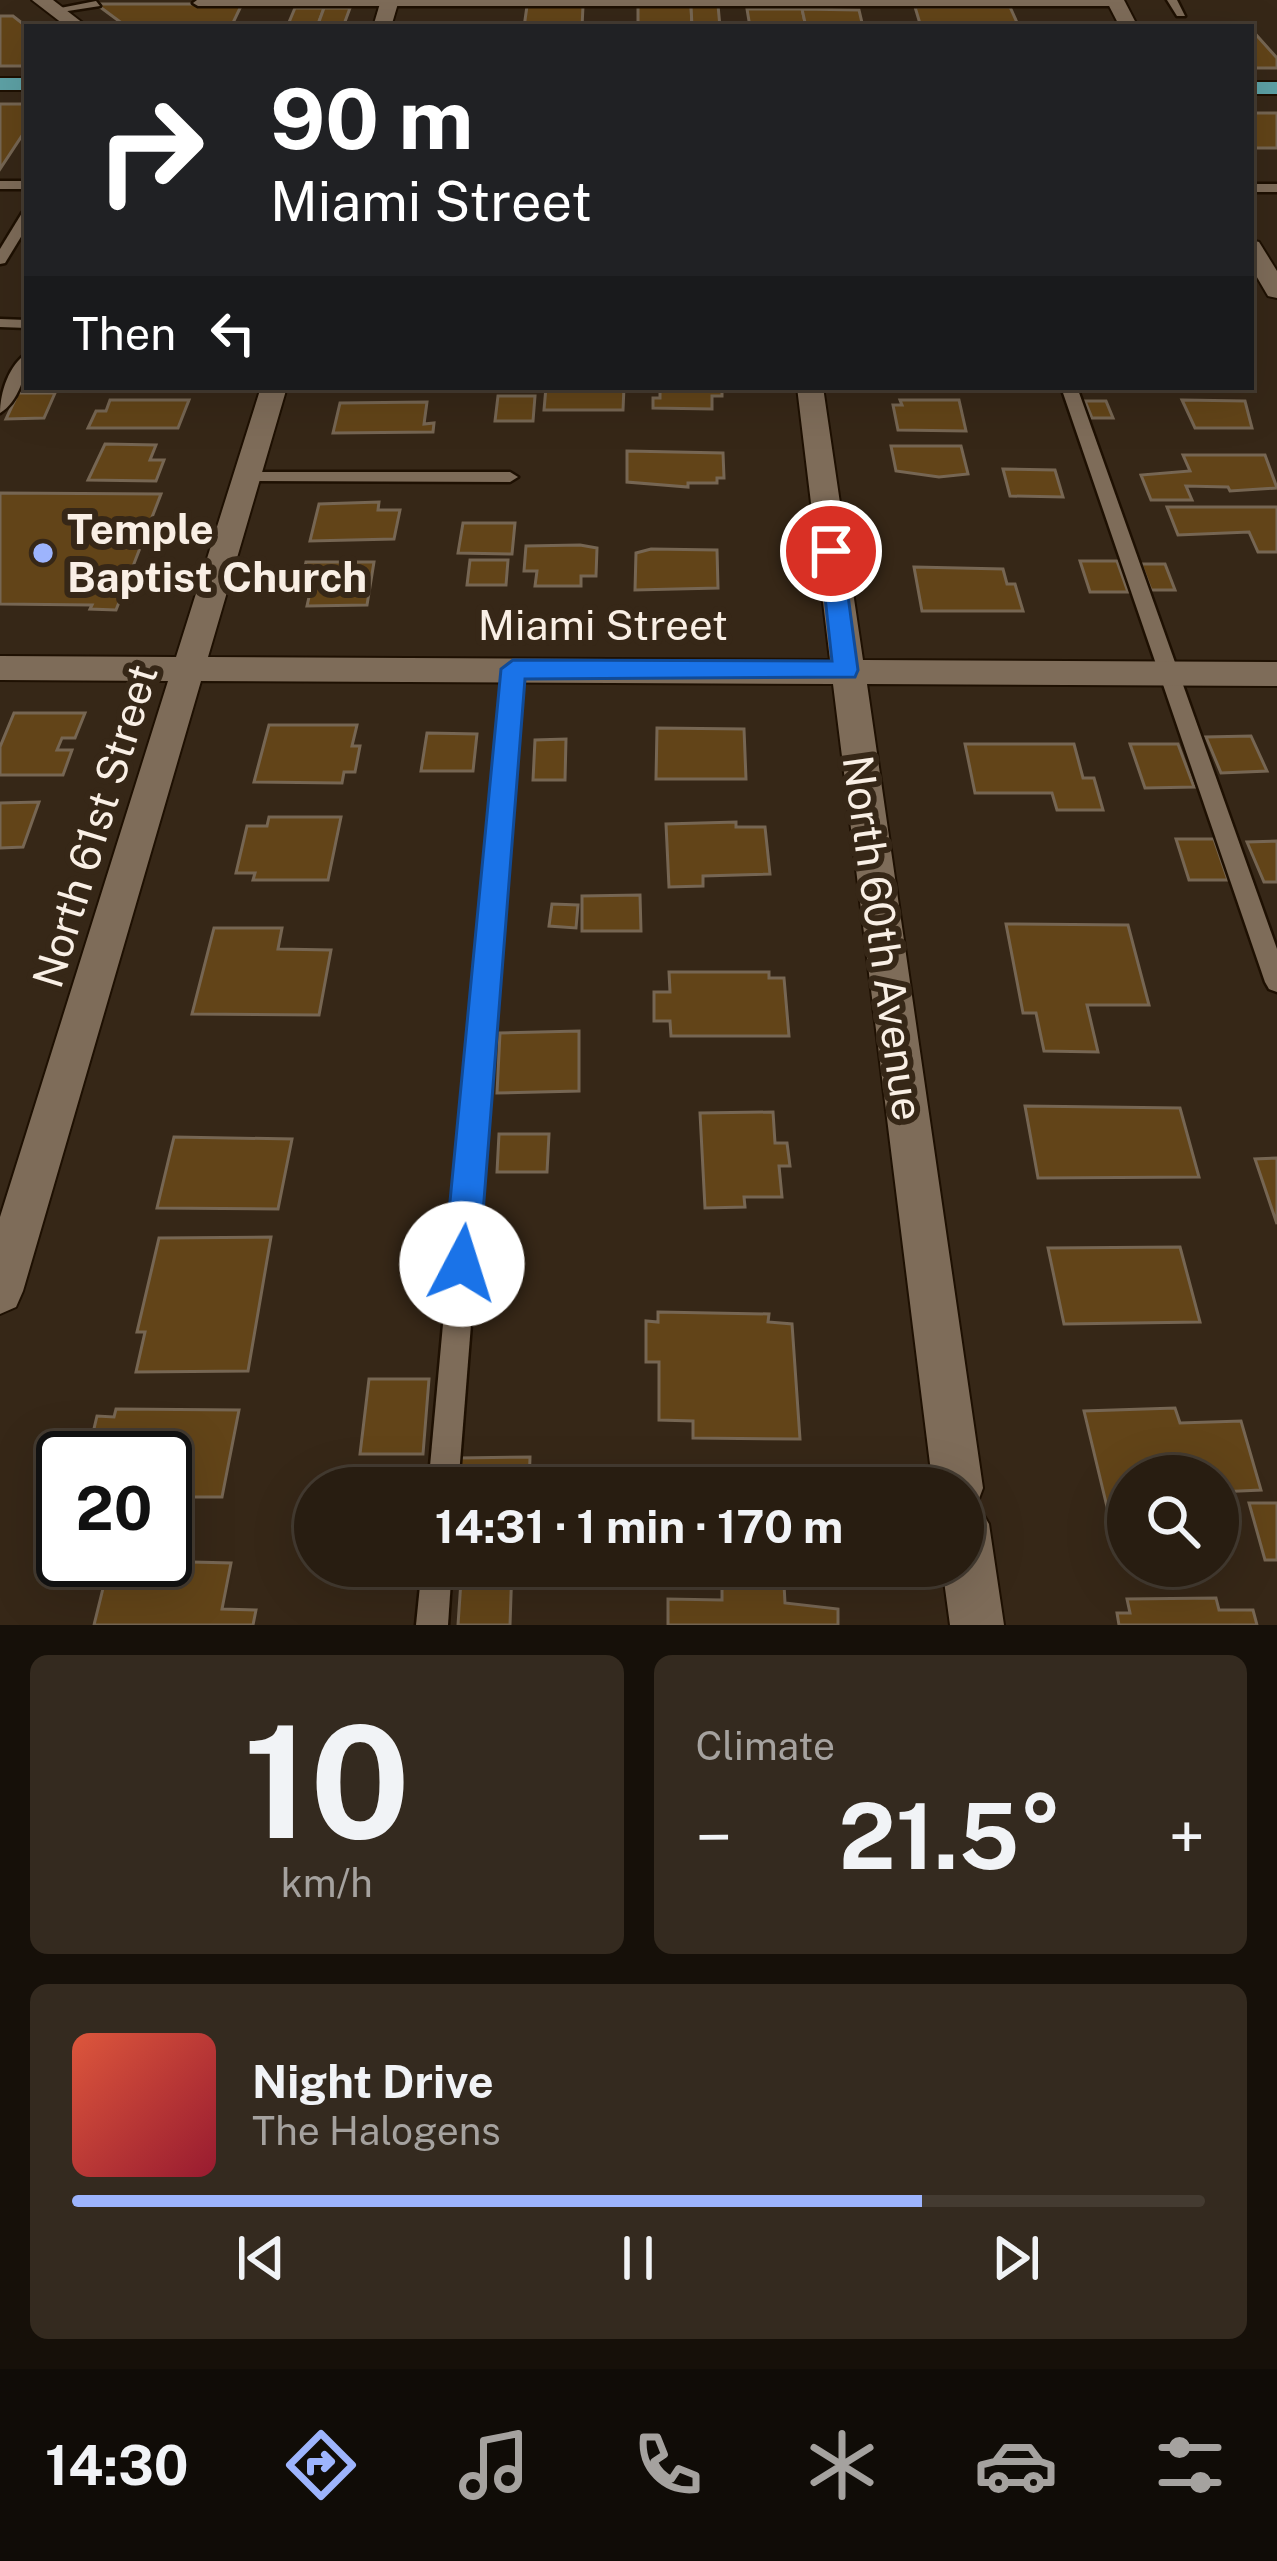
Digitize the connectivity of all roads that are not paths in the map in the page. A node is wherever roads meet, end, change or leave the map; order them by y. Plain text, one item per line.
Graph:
1 (1172, 0) edge
2 (390, 1) edge
3 (560, 1) edge
4 (611, 1) edge
5 (1116, 2) edge
6 (198, 3) dead end
7 (96, 4) dead end
8 (48, 5) edge
9 (1181, 14) dead end
10 (75, 24) edge
11 (24, 221) edge
12 (1254, 252) edge
13 (0, 260) edge
14 (1277, 291) edge
15 (24, 363) edge
16 (273, 390) edge
17 (810, 390) edge
18 (1070, 390) edge
19 (0, 407) edge
20 (247, 477) junction
21 (510, 477) dead end
22 (0, 668) edge
23 (190, 668) junction
24 (513, 669) junction
25 (846, 670) junction
26 (1170, 673) junction
27 (1277, 674) edge
28 (1277, 982) edge
29 (0, 1291) edge
30 (445, 1467) edge
31 (955, 1467) edge
32 (435, 1587) edge
33 (972, 1587) edge
34 (432, 1625) edge
35 (977, 1625) edge

1 - 9 lane
2 - 3 lane
2 - 6 lane
3 - 4 lane
4 - 5 lane
7 - 8 lane
8 - 10 street
11 - 13 lane
12 - 14 street
15 - 19 lane
16 - 20 street, North 61st Street
17 - 25 street, North 60th Avenue
18 - 26 lane
20 - 21 lane
20 - 23 street, North 61st Street
22 - 23 street, Miami Street
23 - 24 street, Miami Street
23 - 29 street, North 61st Street
24 - 25 street, Miami Street
24 - 30 lane
25 - 26 street, Miami Street
25 - 31 street, North 60th Avenue
26 - 27 street, Miami Street
26 - 28 lane
32 - 34 lane
33 - 35 street

